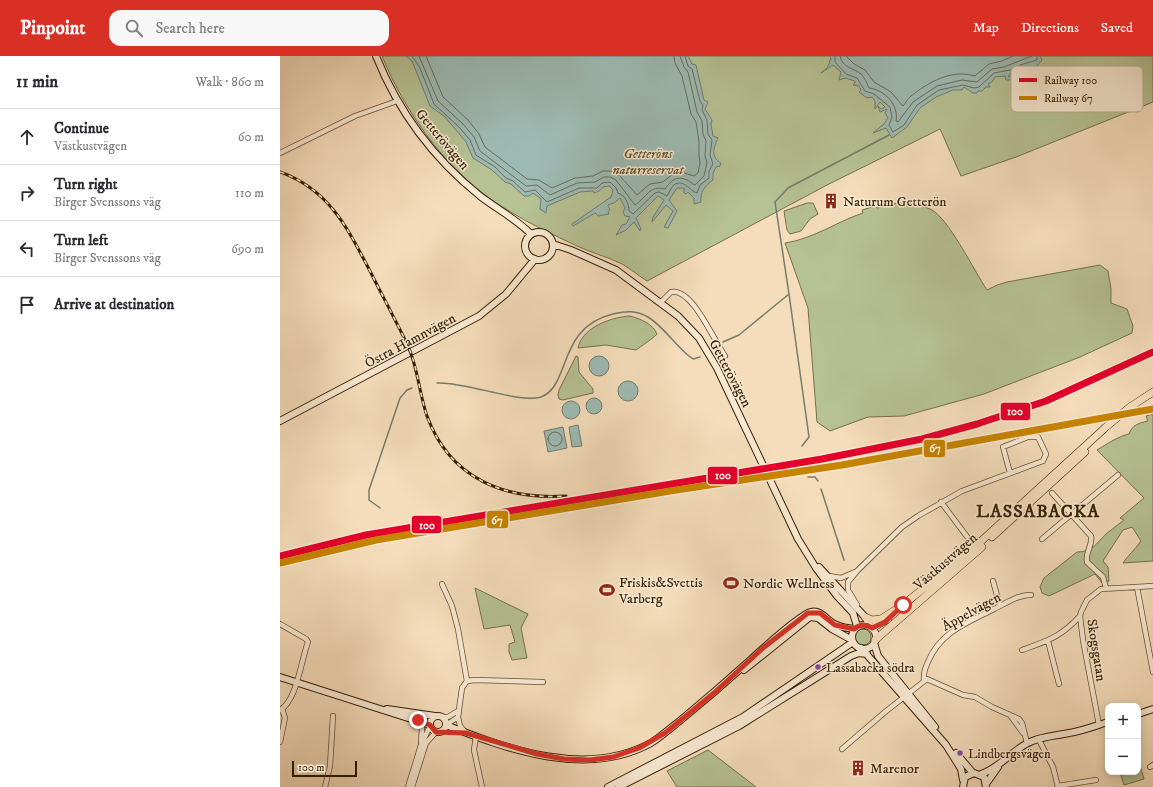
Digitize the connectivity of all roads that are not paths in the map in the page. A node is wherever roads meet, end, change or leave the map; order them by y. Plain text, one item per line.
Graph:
1 (376, 56) edge
2 (397, 101) junction
3 (280, 153) edge
4 (531, 234) junction
5 (553, 244) junction
6 (535, 259) junction
7 (660, 303) junction
8 (725, 356) dead end
9 (1153, 392) edge
10 (1153, 398) edge
11 (280, 421) edge
12 (1010, 473) junction
13 (1118, 475) dead end
14 (1052, 493) dead end
15 (941, 502) junction
16 (1072, 514) junction
17 (1042, 539) dead end
18 (971, 542) dead end
19 (808, 556) junction
20 (857, 571) junction
21 (829, 576) junction
22 (844, 577) junction
23 (993, 581) dead end
24 (848, 582) junction
25 (442, 584) dead end
26 (1153, 586) edge
27 (1137, 587) junction
28 (1106, 588) junction
29 (836, 589) junction
30 (1031, 595) dead end
31 (903, 605) junction
32 (1000, 606) junction
33 (863, 614) junction
34 (1080, 616) junction
35 (280, 624) edge
36 (871, 627) junction
37 (856, 628) junction
38 (885, 630) junction
39 (852, 641) junction
40 (874, 642) junction
41 (1048, 642) junction
42 (860, 648) junction
43 (1022, 650) dead end
44 (867, 654) junction
45 (825, 672) junction
46 (1153, 672) edge
47 (894, 676) junction
48 (280, 677) edge
49 (924, 680) junction
50 (467, 681) junction
51 (296, 682) junction
52 (543, 682) dead end
53 (1059, 684) dead end
54 (714, 693) junction
55 (906, 694) junction
56 (281, 709) edge
57 (385, 709) junction
58 (1153, 709) edge
59 (458, 711) junction
60 (1141, 713) edge
61 (333, 716) dead end
62 (435, 716) junction
63 (442, 717) junction
64 (458, 717) junction
65 (409, 718) junction
66 (1105, 723) edge
67 (446, 725) junction
68 (1099, 725) junction
69 (430, 726) junction
70 (439, 731) junction
71 (466, 733) junction
72 (476, 736) junction
73 (1038, 738) junction
74 (280, 742) edge
75 (1027, 743) junction
76 (421, 745) junction
77 (842, 749) dead end
78 (1002, 762) junction
79 (973, 773) junction
80 (981, 774) junction
81 (964, 780) junction
82 (1096, 780) dead end
83 (986, 786) edge
84 (325, 787) edge
85 (408, 787) edge
86 (412, 787) edge
87 (482, 787) edge
88 (608, 787) edge
89 (620, 787) edge
90 (963, 787) edge
91 (1058, 787) edge

1 - 2 street, Getterövägen
2 - 3 street
2 - 4 street, Getterövägen
4 - 5 street
4 - 6 street
5 - 6 street
5 - 7 street, Getterövägen
6 - 11 street, Östra Hamnvägen
7 - 8 street
7 - 19 street, Getterövägen
9 - 31 main road, Västkustvägen
10 - 38 main road, Västkustvägen
12 - 12 street
12 - 15 street
13 - 16 street
14 - 16 street
15 - 18 street
15 - 20 street
16 - 17 street
16 - 28 street
19 - 21 street, Getterövägen
19 - 29 street, Getterövägen
20 - 22 street
20 - 24 street
21 - 22 street
21 - 29 street, Getterövägen
22 - 29 street
23 - 32 street
24 - 29 street
24 - 33 street
25 - 50 street
26 - 27 street
27 - 28 street
27 - 46 street
28 - 34 street, Skogsgatan
29 - 33 street, Getterövägen
29 - 37 street, Getterövägen
30 - 32 street, Äppelvägen
31 - 33 main road, Västkustvägen
31 - 36 main road, Västkustvägen
32 - 49 street, Äppelvägen
33 - 36 street, Getterövägen
34 - 41 street
34 - 68 street, Skogsgatan
35 - 51 street
36 - 37 street
36 - 40 street
37 - 39 street
37 - 54 street
38 - 40 main road, Västkustvägen
38 - 47 street
39 - 42 street
39 - 54 street
39 - 88 street
40 - 42 street
40 - 47 street
41 - 43 street
41 - 53 street
42 - 44 street
42 - 45 street
44 - 45 street
44 - 55 street
45 - 89 street
47 - 55 street
48 - 51 street
49 - 55 street
49 - 75 street
50 - 52 street
50 - 59 street
51 - 56 street
51 - 57 street
54 - 72 street
55 - 77 street
55 - 79 street
55 - 81 street
56 - 74 street
57 - 62 street
57 - 65 street
58 - 60 street
59 - 63 street
59 - 64 street
61 - 84 street
62 - 63 street
62 - 69 street
63 - 67 street
64 - 67 street
64 - 71 street
65 - 69 street
65 - 76 street
66 - 68 street
67 - 70 street
67 - 71 street
68 - 73 street
69 - 70 street
69 - 76 street
70 - 71 street
70 - 86 street
71 - 72 street
72 - 87 street
73 - 75 street
73 - 91 street
75 - 78 street
76 - 85 street
78 - 80 street
78 - 83 street
79 - 80 street
79 - 81 street
80 - 83 street
81 - 90 street
82 - 91 street

